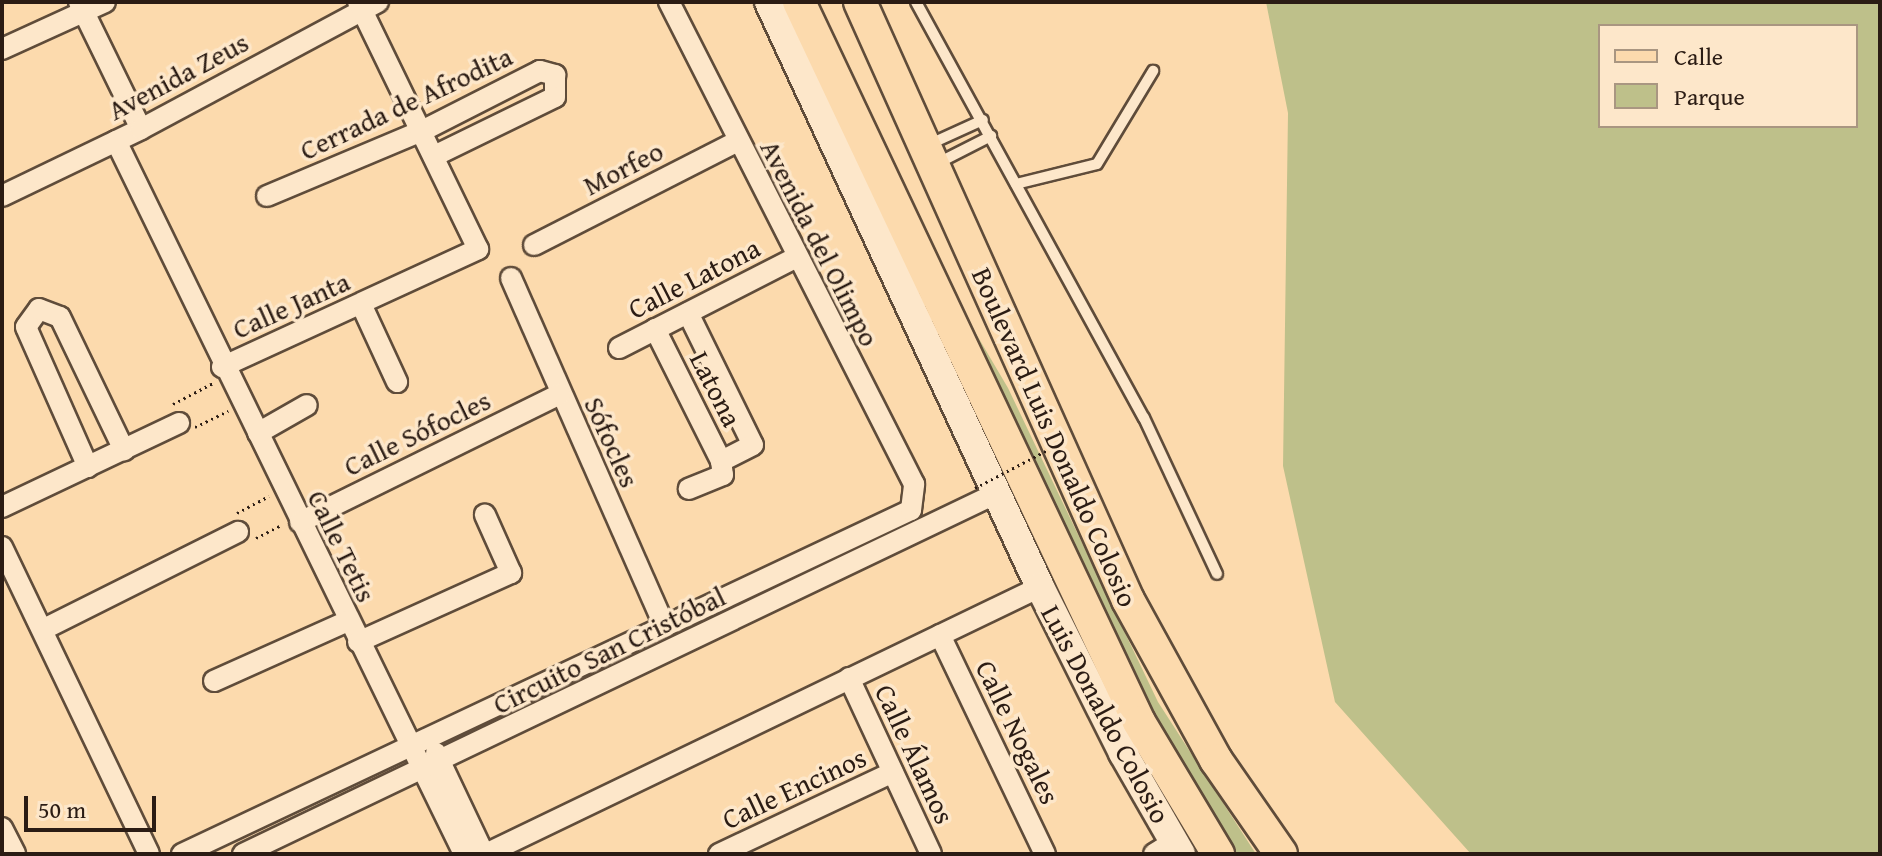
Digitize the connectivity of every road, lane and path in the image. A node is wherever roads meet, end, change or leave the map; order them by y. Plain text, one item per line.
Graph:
1 (105, 2) edge
2 (669, 2) edge
3 (769, 2) edge
4 (799, 2) edge
5 (836, 2) edge
6 (860, 2) edge
7 (916, 2) edge
8 (366, 5) edge
9 (81, 7) edge
10 (2, 49) edge
11 (1153, 71) dead end
12 (983, 120) junction
13 (141, 129) junction
14 (422, 131) junction
15 (991, 136) junction
16 (116, 141) junction
17 (736, 142) junction
18 (923, 147) junction
19 (434, 156) junction
20 (1016, 184) junction
21 (2, 196) edge
22 (267, 196) dead end
23 (534, 245) dead end
24 (795, 258) junction
25 (511, 278) dead end
26 (361, 304) junction
27 (688, 313) junction
28 (655, 329) junction
29 (619, 348) dead end
30 (224, 371) junction
31 (397, 382) dead end
32 (560, 394) junction
33 (242, 404) junction
34 (307, 405) dead end
35 (179, 423) junction
36 (258, 433) junction
37 (1063, 442) dead end
38 (124, 450) junction
39 (88, 467) junction
40 (722, 468) junction
41 (283, 488) junction
42 (689, 489) dead end
43 (986, 491) junction
44 (2, 507) edge
45 (485, 515) dead end
46 (298, 519) junction
47 (238, 532) junction
48 (5, 560) edge
49 (1217, 574) dead end
50 (1040, 587) junction
51 (348, 621) junction
52 (665, 627) junction
53 (44, 629) junction
54 (940, 635) junction
55 (358, 642) junction
56 (849, 678) junction
57 (214, 681) dead end
58 (420, 745) junction
59 (431, 766) junction
60 (893, 772) junction
61 (2, 828) edge
62 (1169, 850) edge
63 (147, 853) edge
64 (15, 854) edge
65 (182, 854) edge
66 (243, 854) edge
67 (464, 854) edge
68 (485, 854) edge
69 (719, 854) edge
70 (931, 854) edge
71 (1045, 854) edge
72 (1218, 854) edge
73 (1281, 854) edge

1 - 9 street
2 - 17 street, Avenida del Olimpo
3 - 43 street, Luis Donaldo Colosio
4 - 72 main road, Boulevard Luis Donaldo Colosio
5 - 18 main road
6 - 18 main road, Boulevard Luis Donaldo Colosio
7 - 12 lane
8 - 13 street, Avenida Zeus
8 - 14 street
9 - 10 street
9 - 13 street
11 - 20 lane
12 - 15 lane
12 - 18 lane
13 - 16 street, Avenida Zeus
14 - 19 street
14 - 19 street, Cerrada de Afrodita
14 - 22 street, Cerrada de Afrodita
15 - 18 lane
15 - 20 lane
16 - 21 street, Avenida Zeus
16 - 30 street, Calle Janta
17 - 23 street, Morfeo
17 - 24 street, Avenida del Olimpo
18 - 73 main road, Boulevard Luis Donaldo Colosio
19 - 26 street, Calle Janta
20 - 49 lane
24 - 27 street, Calle Latona
24 - 52 street, Avenida del Olimpo
25 - 32 street, Sófocles
26 - 30 street, Calle Janta
26 - 31 street
27 - 28 street, Calle Latona
27 - 40 street
28 - 29 street, Calle Latona
28 - 40 street, Latona
30 - 33 street, Calle Tetis
30 - 35 path
32 - 46 street, Calle Sófocles
32 - 52 street, Sófocles
33 - 35 path
33 - 36 street, Calle Tetis
34 - 36 street
35 - 38 street
36 - 41 street, Calle Tetis
37 - 43 path, bridge
38 - 39 street
38 - 39 street
39 - 44 street
40 - 42 street
41 - 46 street, Calle Tetis
41 - 47 path
43 - 50 street, Luis Donaldo Colosio
43 - 59 street, Circuito San Cristóbal
45 - 55 street
46 - 47 path
46 - 51 street, Calle Tetis
47 - 53 street
48 - 53 street
50 - 54 street
50 - 62 street, Luis Donaldo Colosio
51 - 55 street, Calle Tetis
51 - 57 street
52 - 58 street
53 - 63 street
54 - 56 street
54 - 71 street, Calle Nogales
55 - 58 street, Calle Tetis
56 - 60 street, Calle Álamos
56 - 68 street
58 - 59 street, Calle Tetis
58 - 65 street
59 - 66 street, Circuito San Cristóbal
59 - 67 street
59 - 68 street
60 - 69 street, Calle Encinos
60 - 70 street, Calle Álamos
61 - 64 street

